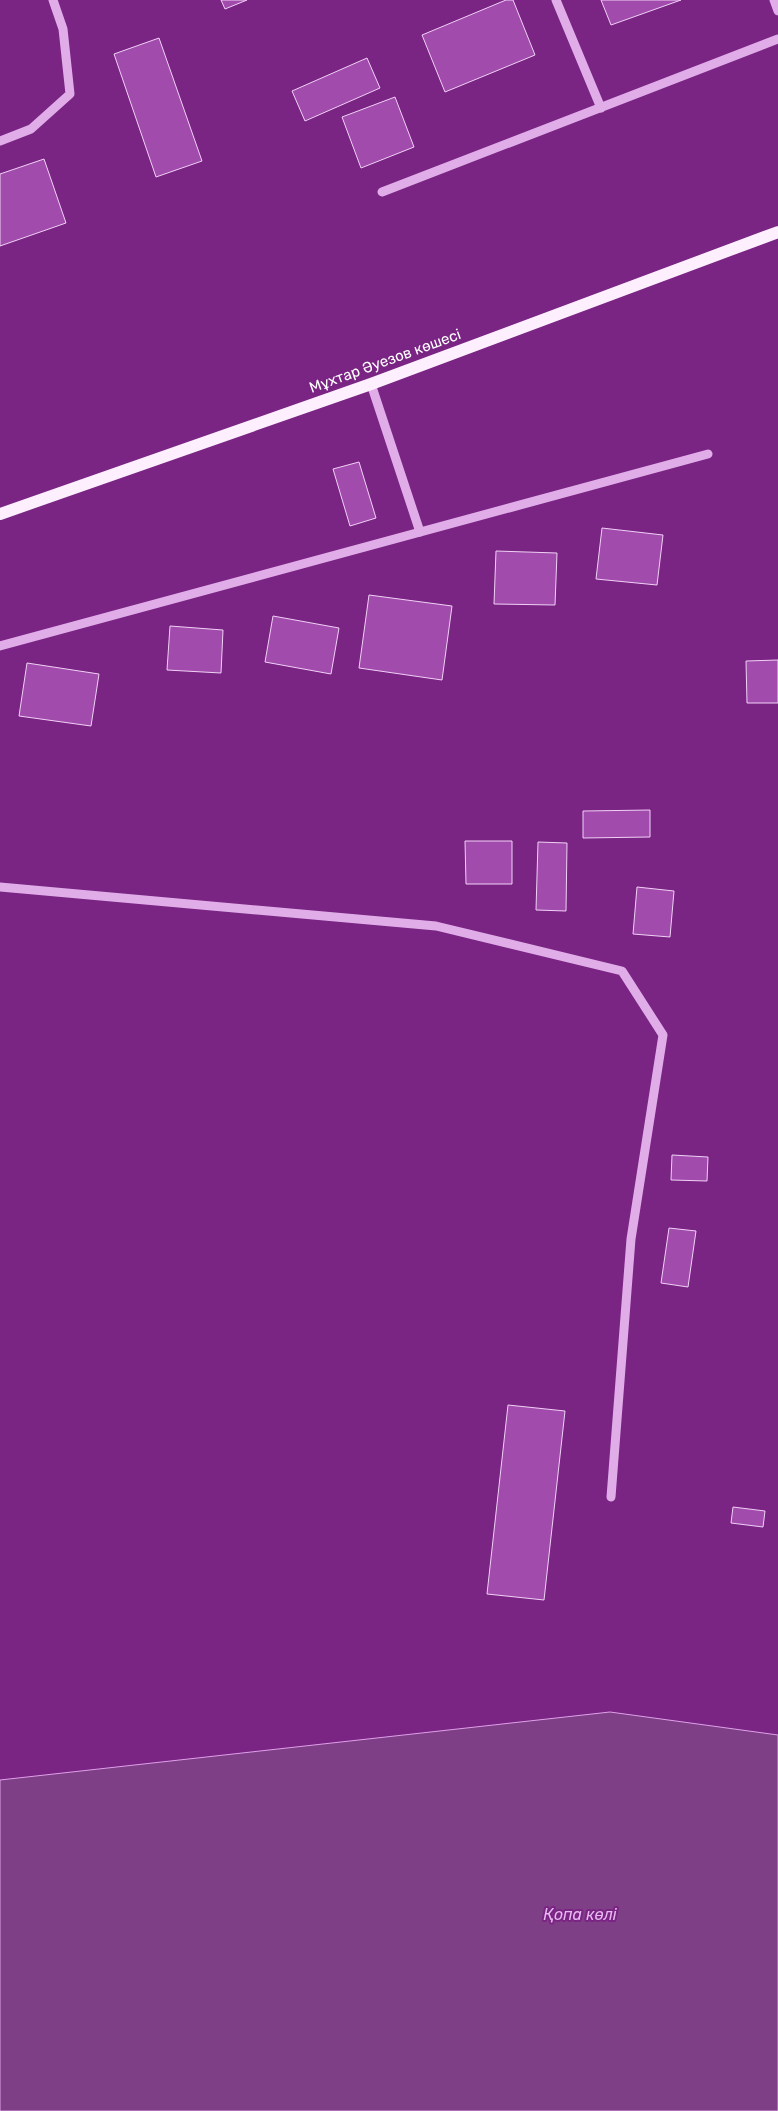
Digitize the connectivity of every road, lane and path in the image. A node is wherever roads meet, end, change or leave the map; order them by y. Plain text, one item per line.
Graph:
1 (54, 0) edge
2 (556, 0) edge
3 (774, 0) edge
4 (778, 11) edge
5 (778, 39) edge
6 (601, 108) junction
7 (0, 141) edge
8 (382, 192) dead end
9 (778, 232) edge
10 (370, 384) junction
11 (708, 454) dead end
12 (0, 514) edge
13 (420, 532) junction
14 (0, 646) edge
15 (0, 887) edge
16 (611, 1497) dead end

1 - 7 street
2 - 6 street
3 - 4 street
5 - 6 street
6 - 8 street
9 - 10 main road, Мұхтар Әуезов көшесі
10 - 12 main road, Мұхтар Әуезов көшесі
10 - 13 street
11 - 13 street
13 - 14 street
15 - 16 street

